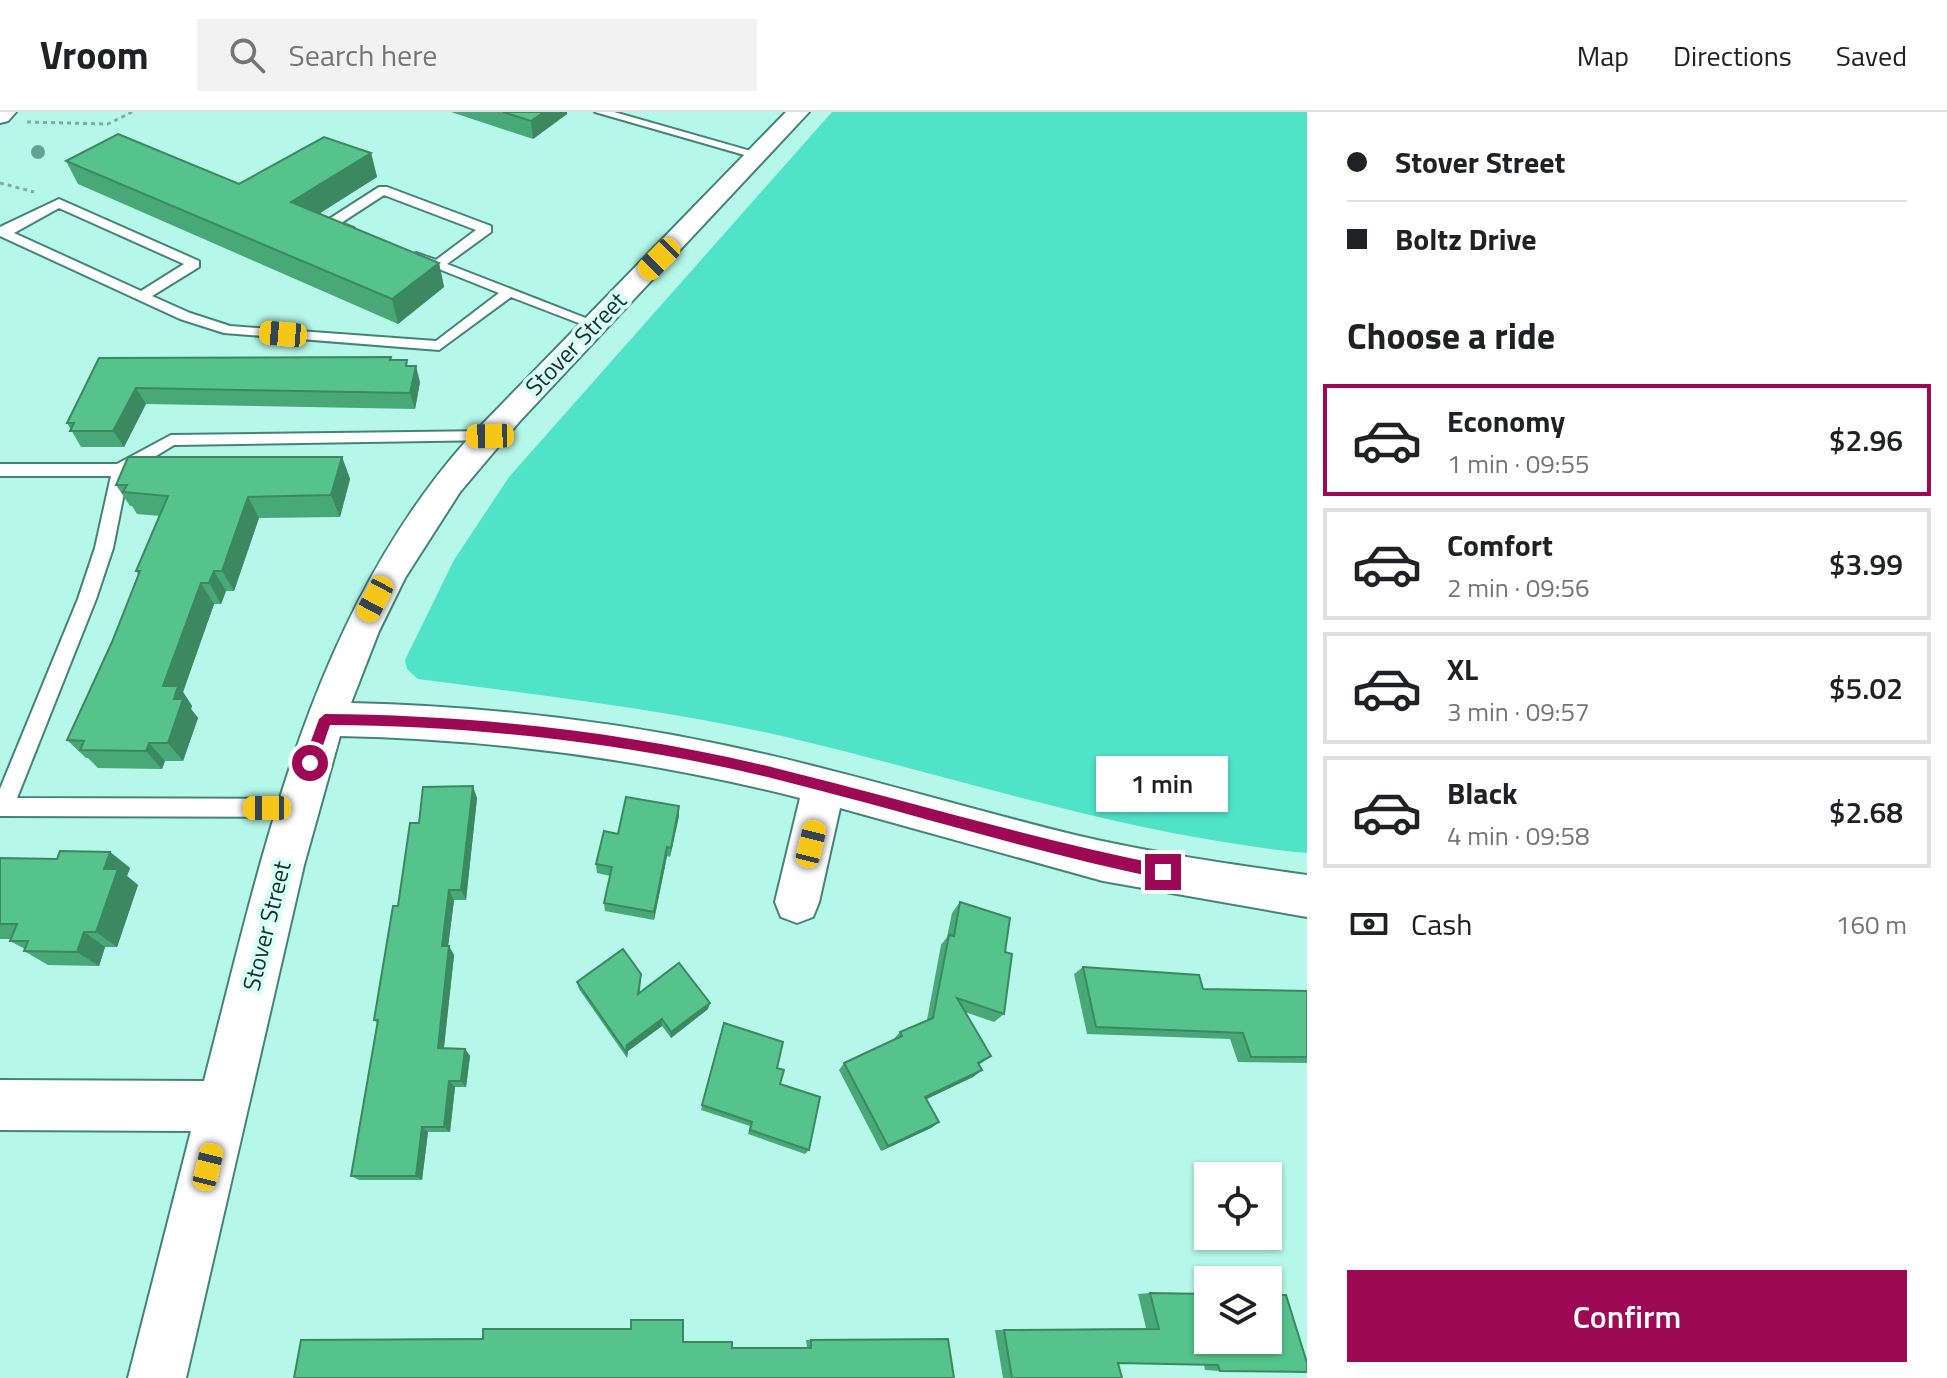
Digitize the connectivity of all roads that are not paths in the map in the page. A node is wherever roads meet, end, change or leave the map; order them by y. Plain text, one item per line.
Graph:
1 (601, 112) edge
2 (798, 112) edge
3 (759, 155) junction
4 (3, 231) edge
5 (357, 234) edge
6 (397, 249) edge
7 (437, 265) junction
8 (509, 292) junction
9 (142, 296) junction
10 (594, 324) junction
11 (490, 436) junction
12 (0, 470) edge
13 (120, 470) junction
14 (325, 719) junction
15 (824, 785) junction
16 (1, 807) edge
17 (297, 808) junction
18 (1307, 896) edge
19 (797, 902) dead end
20 (0, 1105) edge
21 (222, 1106) junction
22 (157, 1378) edge

1 - 3 lane
2 - 3 street, Stover Street
3 - 10 street, Stover Street
4 - 9 lane
4 - 9 lane
5 - 7 lane
6 - 7 lane
7 - 8 lane
8 - 9 lane
8 - 10 lane
10 - 11 street, Stover Street
11 - 13 lane
11 - 14 street, Stover Street
12 - 13 lane
13 - 16 lane
14 - 15 street
14 - 17 street, Stover Street
15 - 18 street
15 - 19 street
16 - 17 lane
17 - 21 street, Stover Street
20 - 21 street
21 - 22 street, Stover Street

